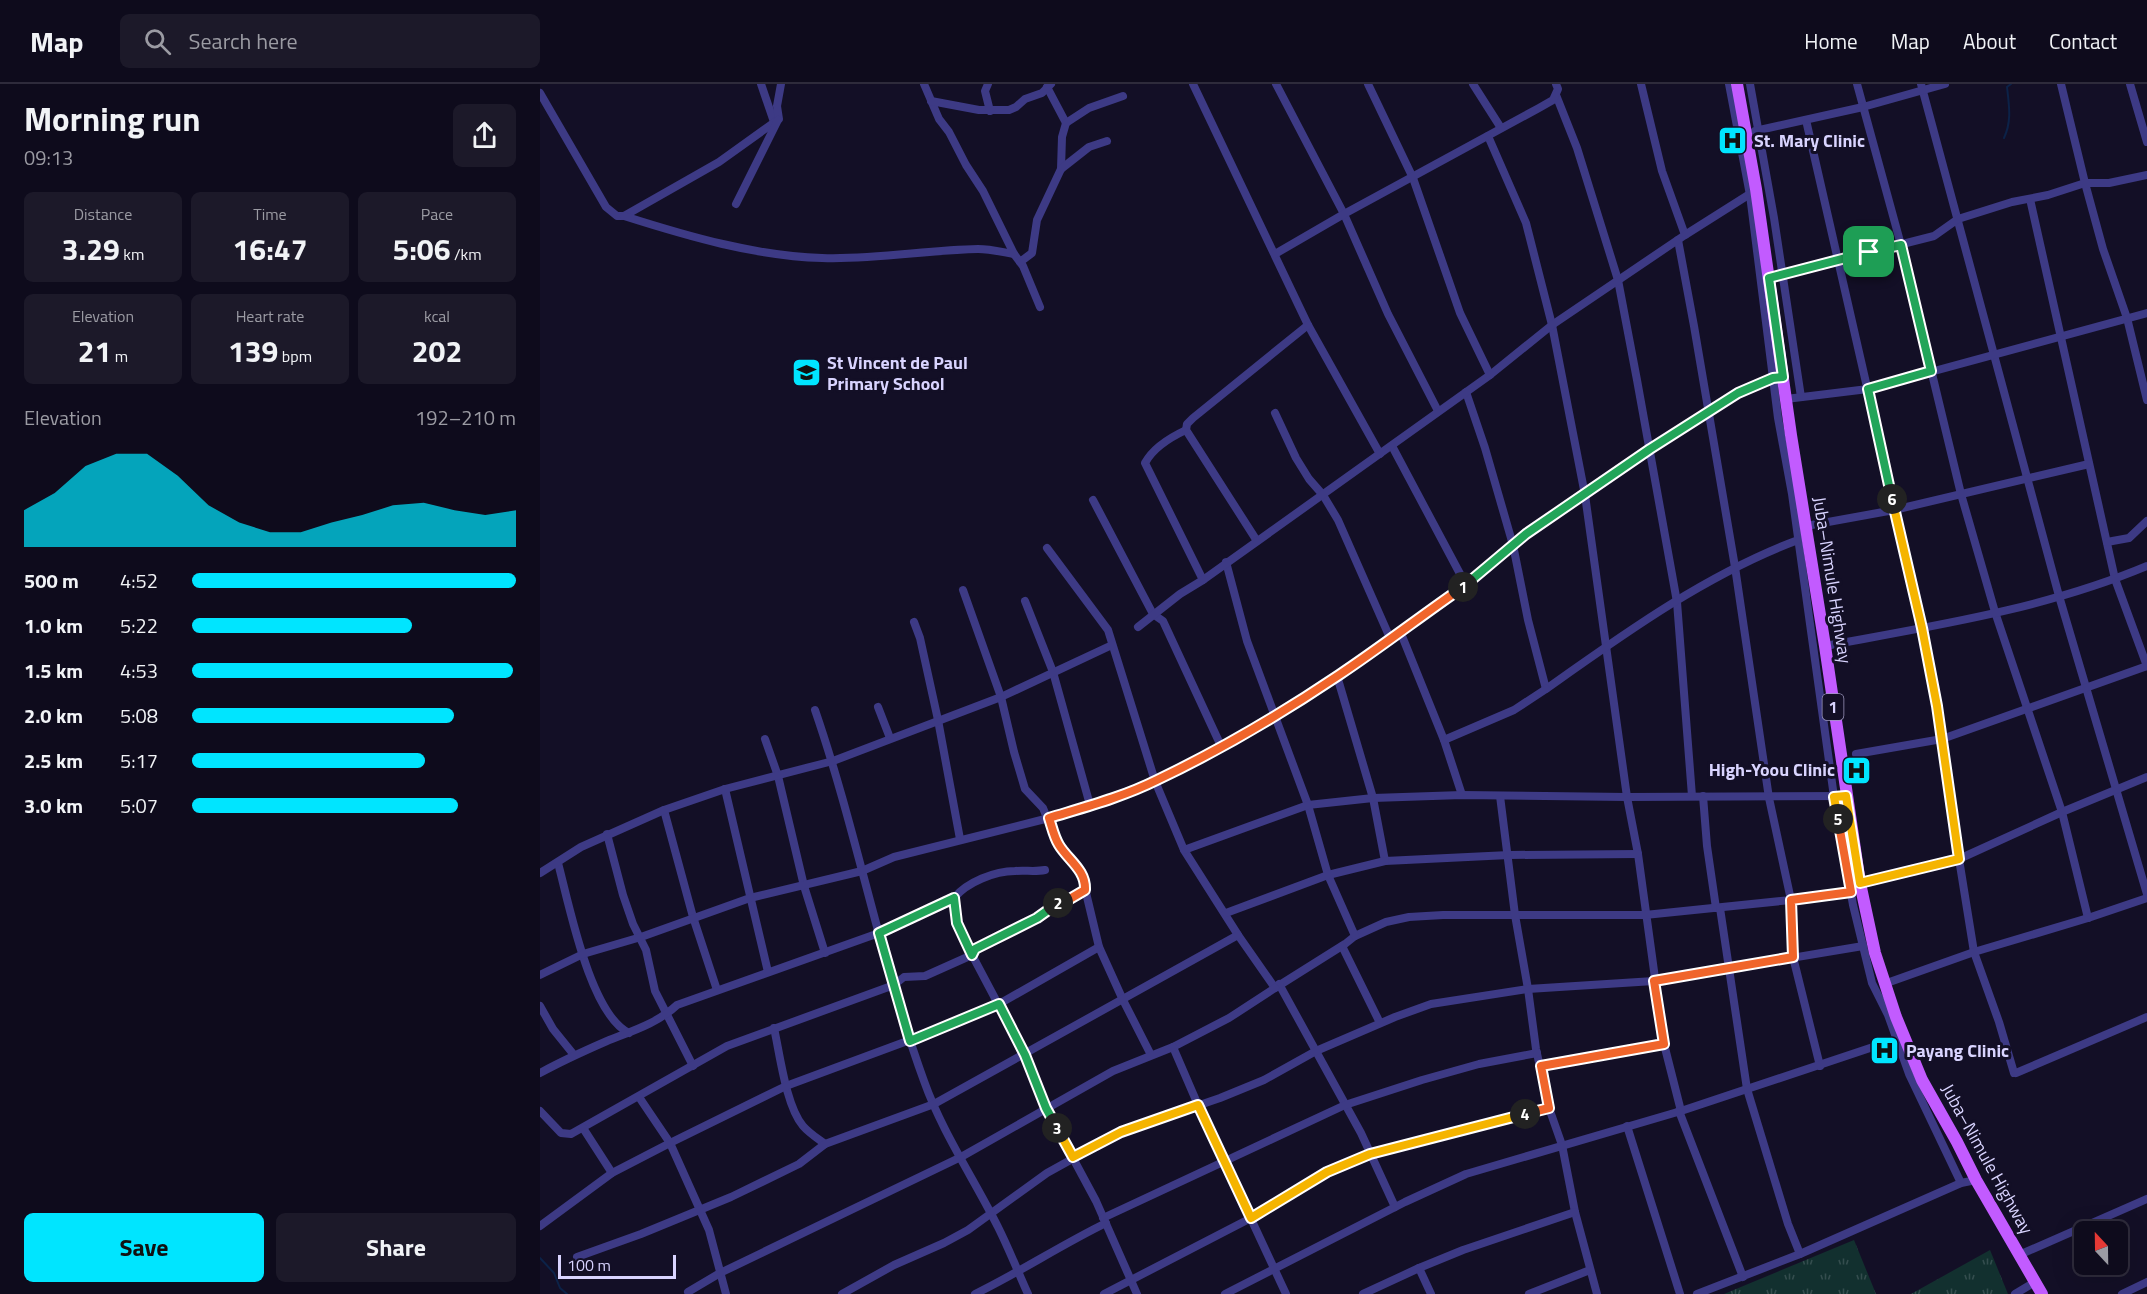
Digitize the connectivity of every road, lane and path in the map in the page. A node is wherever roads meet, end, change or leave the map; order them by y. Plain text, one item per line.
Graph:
1 (761, 84) edge
2 (781, 84) edge
3 (924, 84) edge
4 (988, 84) edge
5 (1193, 84) edge
6 (1276, 84) edge
7 (1368, 84) edge
8 (1473, 84) edge
9 (1556, 84) edge
10 (1641, 84) edge
11 (1729, 84) edge
12 (1737, 84) edge
13 (1750, 84) edge
14 (1857, 84) edge
15 (1946, 84) edge
16 (2061, 84) edge
17 (2130, 84) edge
18 (1049, 86) edge
19 (1922, 87) edge
20 (540, 93) edge
21 (1556, 95) junction
22 (1123, 96) dead end
23 (931, 101) junction
24 (1863, 107) junction
25 (990, 111) junction
26 (776, 120) junction
27 (1806, 120) junction
28 (1066, 123) junction
29 (1501, 128) junction
30 (1752, 132) junction
31 (1488, 136) junction
32 (1107, 141) dead end
33 (2147, 142) edge
34 (1061, 168) junction
35 (2147, 176) edge
36 (1413, 178) junction
37 (2085, 183) junction
38 (1753, 192) junction
39 (2030, 199) junction
40 (736, 204) dead end
41 (1344, 214) junction
42 (624, 216) junction
43 (1958, 219) junction
44 (1682, 237) junction
45 (1901, 245) junction
46 (1014, 254) junction
47 (1275, 254) junction
48 (1837, 260) junction
49 (1020, 262) junction
50 (1775, 277) junction
51 (1618, 280) junction
52 (1040, 307) dead end
53 (2147, 313) edge
54 (2127, 318) junction
55 (1308, 325) junction
56 (1552, 325) junction
57 (2061, 336) junction
58 (1995, 354) junction
59 (1931, 371) junction
60 (1490, 375) junction
61 (1778, 378) junction
62 (1868, 389) junction
63 (1466, 392) junction
64 (1801, 397) junction
65 (1786, 399) junction
66 (2147, 400) edge
67 (1438, 411) junction
68 (1709, 412) junction
69 (1275, 413) dead end
70 (1186, 430) junction
71 (1392, 446) junction
72 (1650, 449) junction
73 (1380, 454) junction
74 (2089, 464) junction
75 (2028, 479) junction
76 (1961, 494) junction
77 (1323, 495) junction
78 (1585, 495) junction
79 (1093, 500) dead end
80 (1894, 510) junction
81 (2147, 521) edge
82 (1806, 526) junction
83 (1798, 540) junction
84 (1257, 541) junction
85 (2107, 542) junction
86 (1513, 545) junction
87 (1047, 548) dead end
88 (1226, 562) junction
89 (2147, 566) edge
90 (1735, 567) junction
91 (2115, 579) junction
92 (1203, 580) junction
93 (1466, 585) junction
94 (963, 590) dead end
95 (2059, 596) junction
96 (1024, 601) dead end
97 (1677, 602) junction
98 (1995, 612) junction
99 (1153, 614) junction
100 (914, 622) dead end
101 (1138, 627) dead end
102 (1922, 628) junction
103 (1400, 631) junction
104 (1390, 638) junction
105 (1112, 645) junction
106 (1825, 646) junction
107 (1605, 647) junction
108 (2147, 666) edge
109 (1053, 672) junction
110 (1337, 676) junction
111 (2086, 687) junction
112 (1546, 689) junction
113 (1001, 697) junction
114 (878, 708) dead end
115 (2027, 708) junction
116 (814, 710) dead end
117 (1275, 716) junction
118 (938, 720) junction
119 (890, 738) junction
120 (765, 739) dead end
121 (1942, 739) junction
122 (1444, 740) junction
123 (1221, 746) junction
124 (1856, 754) dead end
125 (833, 762) junction
126 (778, 776) junction
127 (2147, 777) edge
128 (1155, 781) junction
129 (725, 789) junction
130 (2116, 789) junction
131 (1462, 795) junction
132 (1500, 796) junction
133 (1692, 796) junction
134 (1703, 796) junction
135 (1627, 797) junction
136 (1840, 797) junction
137 (1373, 798) junction
138 (1769, 798) junction
139 (1308, 805) junction
140 (1090, 806) junction
141 (664, 810) junction
142 (2062, 812) junction
143 (1049, 818) junction
144 (607, 834) junction
145 (960, 839) junction
146 (1184, 850) junction
147 (1638, 854) junction
148 (1509, 855) junction
149 (1959, 859) junction
150 (1385, 861) junction
151 (558, 863) junction
152 (1045, 870) dead end
153 (862, 871) junction
154 (540, 873) edge
155 (1328, 875) junction
156 (804, 886) junction
157 (1855, 887) junction
158 (1085, 890) junction
159 (2147, 896) edge
160 (750, 898) junction
161 (954, 898) junction
162 (1791, 900) junction
163 (1718, 908) junction
164 (1226, 913) junction
165 (1515, 915) junction
166 (1645, 915) junction
167 (693, 917) junction
168 (2088, 918) junction
169 (879, 933) junction
170 (1238, 935) junction
171 (1355, 936) junction
172 (641, 938) junction
173 (1342, 946) junction
174 (1863, 946) junction
175 (1099, 947) junction
176 (1974, 952) junction
177 (825, 953) junction
178 (583, 954) junction
179 (972, 955) junction
180 (1793, 957) junction
181 (1731, 969) junction
182 (768, 972) junction
183 (540, 975) edge
184 (1654, 981) junction
185 (1884, 984) junction
186 (894, 985) junction
187 (1277, 986) junction
188 (1528, 989) junction
189 (717, 990) junction
190 (1123, 1000) junction
191 (999, 1004) junction
192 (540, 1006) edge
193 (666, 1015) junction
194 (2147, 1017) edge
195 (1380, 1023) junction
196 (774, 1028) junction
197 (628, 1033) junction
198 (1897, 1039) junction
199 (910, 1041) junction
200 (1664, 1044) junction
201 (1173, 1047) junction
202 (1316, 1051) junction
203 (1537, 1053) junction
204 (1025, 1055) junction
205 (1151, 1055) junction
206 (574, 1056) junction
207 (693, 1066) junction
208 (1541, 1066) junction
209 (1820, 1066) junction
210 (540, 1073) edge
211 (786, 1086) junction
212 (1747, 1089) junction
213 (639, 1096) junction
214 (934, 1104) junction
215 (1198, 1105) junction
216 (1345, 1105) junction
217 (1046, 1108) junction
218 (1549, 1108) junction
219 (540, 1111) edge
220 (1680, 1111) junction
221 (1627, 1126) junction
222 (583, 1128) junction
223 (670, 1143) junction
224 (825, 1144) junction
225 (1562, 1145) junction
226 (1370, 1154) junction
227 (961, 1157) junction
228 (1073, 1157) junction
229 (1224, 1161) junction
230 (612, 1173) junction
231 (1976, 1180) junction
232 (1961, 1183) junction
233 (2147, 1199) edge
234 (1395, 1208) junction
235 (700, 1210) junction
236 (1575, 1212) junction
237 (990, 1213) junction
238 (1251, 1218) junction
239 (1104, 1220) junction
240 (540, 1226) edge
241 (1800, 1254) junction
242 (2019, 1255) junction
243 (577, 1257) dead end
244 (1419, 1268) junction
245 (1275, 1269) junction
246 (1590, 1270) junction
247 (1018, 1273) junction
248 (720, 1274) junction
249 (1743, 1277) junction
250 (1131, 1281) junction
251 (2035, 1282) junction
252 (2147, 1282) edge
253 (688, 1292) dead end
254 (726, 1294) edge
255 (842, 1294) edge
256 (975, 1294) edge
257 (1028, 1294) edge
258 (1104, 1294) edge
259 (1137, 1294) edge
260 (1225, 1294) edge
261 (1286, 1294) edge
262 (1362, 1294) edge
263 (1431, 1294) edge
264 (1529, 1294) edge
265 (1597, 1294) edge
266 (1680, 1294) edge
267 (1697, 1294) edge
268 (2015, 1294) edge
269 (2042, 1294) edge
270 (2122, 1294) edge

1 - 26 street
2 - 26 street
3 - 23 street
4 - 25 street
5 - 47 street
6 - 41 street
7 - 36 street
8 - 29 street
9 - 21 street
10 - 44 street
11 - 38 street
12 - 30 main road, Juba–Nimule Highway / 1
13 - 30 street
14 - 24 street
15 - 19 street
16 - 37 street
17 - 33 street
18 - 25 street
18 - 28 street
19 - 24 street
19 - 43 street
20 - 42 street
21 - 29 street
21 - 51 street
22 - 28 street
23 - 25 street
23 - 46 street
24 - 27 street
24 - 45 street
26 - 40 street
26 - 42 street
27 - 30 street
27 - 48 street
28 - 34 street
29 - 31 street
30 - 38 main road, Juba–Nimule Highway / 1
30 - 50 street
31 - 36 street
31 - 56 street
32 - 34 street
34 - 49 street
35 - 37 street
36 - 41 street
36 - 60 street
37 - 39 street
37 - 54 street
38 - 44 street
38 - 50 main road, Juba–Nimule Highway / 1
38 - 61 street
39 - 43 street
39 - 57 street
41 - 47 street
41 - 67 street
42 - 46 street
43 - 45 street
43 - 58 street
44 - 51 street
44 - 68 street
45 - 48 street
45 - 59 street
46 - 49 street
47 - 55 street
48 - 50 street
48 - 62 street
49 - 52 street
50 - 61 main road, Juba–Nimule Highway / 1
50 - 64 street
51 - 56 street
51 - 72 street
53 - 54 street
54 - 57 street
54 - 66 street
55 - 70 street
55 - 73 street
56 - 60 street
56 - 78 street
57 - 58 street
57 - 74 street
58 - 59 street
58 - 75 street
59 - 62 street
59 - 76 street
60 - 63 street
61 - 65 main road, Juba–Nimule Highway / 1
61 - 68 street
61 - 83 street
62 - 64 street
62 - 80 street
63 - 67 street
63 - 86 street
64 - 65 street
65 - 82 main road, Juba–Nimule Highway / 1
67 - 71 street
68 - 72 street
68 - 90 street
69 - 77 street
70 - 84 street
70 - 92 street
71 - 73 street
71 - 93 street
72 - 78 street
72 - 97 street
73 - 77 street
74 - 75 street
74 - 85 street
75 - 76 street
75 - 95 street
76 - 80 street
76 - 98 street
77 - 84 street
77 - 104 street
78 - 86 street
78 - 107 street
79 - 99 street
80 - 82 street
80 - 102 street
81 - 85 street
82 - 106 main road, Juba–Nimule Highway / 1
83 - 90 street
83 - 136 street
84 - 88 street
85 - 91 street
86 - 93 street
86 - 112 street
87 - 105 street
88 - 92 street
88 - 117 street
89 - 91 street
90 - 97 street
90 - 138 street
91 - 95 street
91 - 108 street
92 - 99 street
93 - 103 street
94 - 113 street
95 - 98 street
95 - 111 street
96 - 109 street
97 - 107 street
97 - 133 street
98 - 102 street
98 - 115 street
99 - 101 street
99 - 123 street
100 - 118 street
102 - 106 street
102 - 121 street
103 - 104 street
103 - 122 street
104 - 110 street
105 - 109 street
105 - 128 street
106 - 136 main road, Juba–Nimule Highway / 1
107 - 112 street
107 - 135 street
108 - 111 street
109 - 113 street
109 - 140 street
110 - 117 street
110 - 137 street
111 - 115 street
111 - 130 street
112 - 122 street
113 - 118 street
113 - 143 street
114 - 119 street
115 - 121 street
115 - 142 street
116 - 125 street
117 - 123 street
117 - 139 street
118 - 119 street
118 - 145 street
119 - 125 street
120 - 126 street
121 - 124 street
121 - 149 street
122 - 131 street
123 - 128 street
125 - 126 street
125 - 153 street
126 - 129 street
126 - 156 street
127 - 130 street
128 - 140 street
128 - 146 street
129 - 141 street
129 - 160 street
130 - 142 street
130 - 159 street
131 - 132 street
131 - 137 street
132 - 135 street
132 - 148 street
133 - 134 street
133 - 135 street
134 - 138 street
134 - 163 street
135 - 147 street
136 - 138 street
136 - 157 main road, Juba–Nimule Highway / 1
137 - 139 street
137 - 150 street
138 - 162 street
139 - 146 street
139 - 155 street
140 - 143 street
141 - 144 street
141 - 167 street
142 - 149 street
142 - 168 street
143 - 145 street
143 - 158 street
144 - 151 street
144 - 172 street
145 - 153 street
146 - 164 street
147 - 148 street
147 - 166 street
148 - 150 street
148 - 165 street
149 - 157 street
149 - 176 street
150 - 155 street
151 - 154 street
151 - 178 street
152 - 161 street
153 - 156 street
153 - 169 street
155 - 164 street
155 - 171 street
156 - 160 street
156 - 177 street
157 - 162 street
157 - 174 street
157 - 185 main road, Juba–Nimule Highway / 1
158 - 175 street
158 - 179 street
159 - 168 street
160 - 167 street
160 - 182 street
161 - 169 street
161 - 179 street
162 - 163 street
162 - 180 street
163 - 166 street
163 - 181 street
164 - 170 street
165 - 166 street
165 - 171 street
165 - 188 street
166 - 184 street
167 - 172 street
167 - 189 street
168 - 176 street
169 - 177 street
169 - 186 street
170 - 187 street
170 - 190 street
171 - 173 street
172 - 178 street
172 - 193 street
173 - 187 street
173 - 195 street
174 - 180 street
174 - 198 street
175 - 190 street
175 - 191 street
176 - 185 street
176 - 194 street
177 - 182 street
178 - 183 street
178 - 197 street
179 - 186 street
179 - 191 street
180 - 181 street
180 - 209 street
181 - 184 street
181 - 212 street
182 - 189 street
184 - 188 street
184 - 200 street
185 - 231 main road, Juba–Nimule Highway / 1
186 - 196 street
186 - 199 street
187 - 201 street
187 - 202 street
188 - 195 street
188 - 203 street
189 - 193 street
190 - 204 street
190 - 205 street
191 - 199 street
191 - 204 street
192 - 206 street
193 - 197 street
193 - 207 street
195 - 202 street
196 - 207 street
196 - 211 street
197 - 206 street
198 - 209 street
198 - 232 street
199 - 211 street
199 - 214 street
200 - 208 street
200 - 220 street
201 - 205 street
201 - 215 street
202 - 215 street
202 - 216 street
203 - 208 street
203 - 216 street
204 - 214 street
204 - 217 street
205 - 217 street
206 - 210 street
207 - 213 street
208 - 218 street
209 - 212 street
211 - 223 street
211 - 224 street
212 - 220 street
212 - 241 street
213 - 222 street
213 - 223 street
214 - 224 street
214 - 227 street
215 - 228 street
215 - 229 street
216 - 226 street
216 - 229 street
217 - 227 street
217 - 228 street
218 - 225 street
218 - 226 street
219 - 222 street
220 - 221 street
220 - 249 street
221 - 225 street
221 - 266 street
222 - 230 street
223 - 230 street
223 - 235 street
224 - 235 street
225 - 234 street
225 - 236 street
226 - 234 street
226 - 238 street
227 - 237 street
227 - 248 street
228 - 237 street
228 - 239 street
229 - 238 street
229 - 239 street
230 - 240 street
231 - 232 street
231 - 242 main road, Juba–Nimule Highway / 1
232 - 241 street
233 - 242 street
234 - 245 street
235 - 243 street
235 - 248 street
236 - 244 street
236 - 246 street
237 - 247 street
237 - 255 street
238 - 245 street
238 - 250 street
239 - 247 street
239 - 250 street
241 - 249 street
242 - 251 main road, Juba–Nimule Highway / 1
244 - 262 street
244 - 263 street
245 - 260 street
245 - 261 street
246 - 264 street
246 - 265 street
247 - 256 street
247 - 257 street
248 - 253 street
248 - 254 street
249 - 267 street
250 - 258 street
250 - 259 street
251 - 268 street
251 - 269 main road, Juba–Nimule Highway / 1
252 - 270 street

